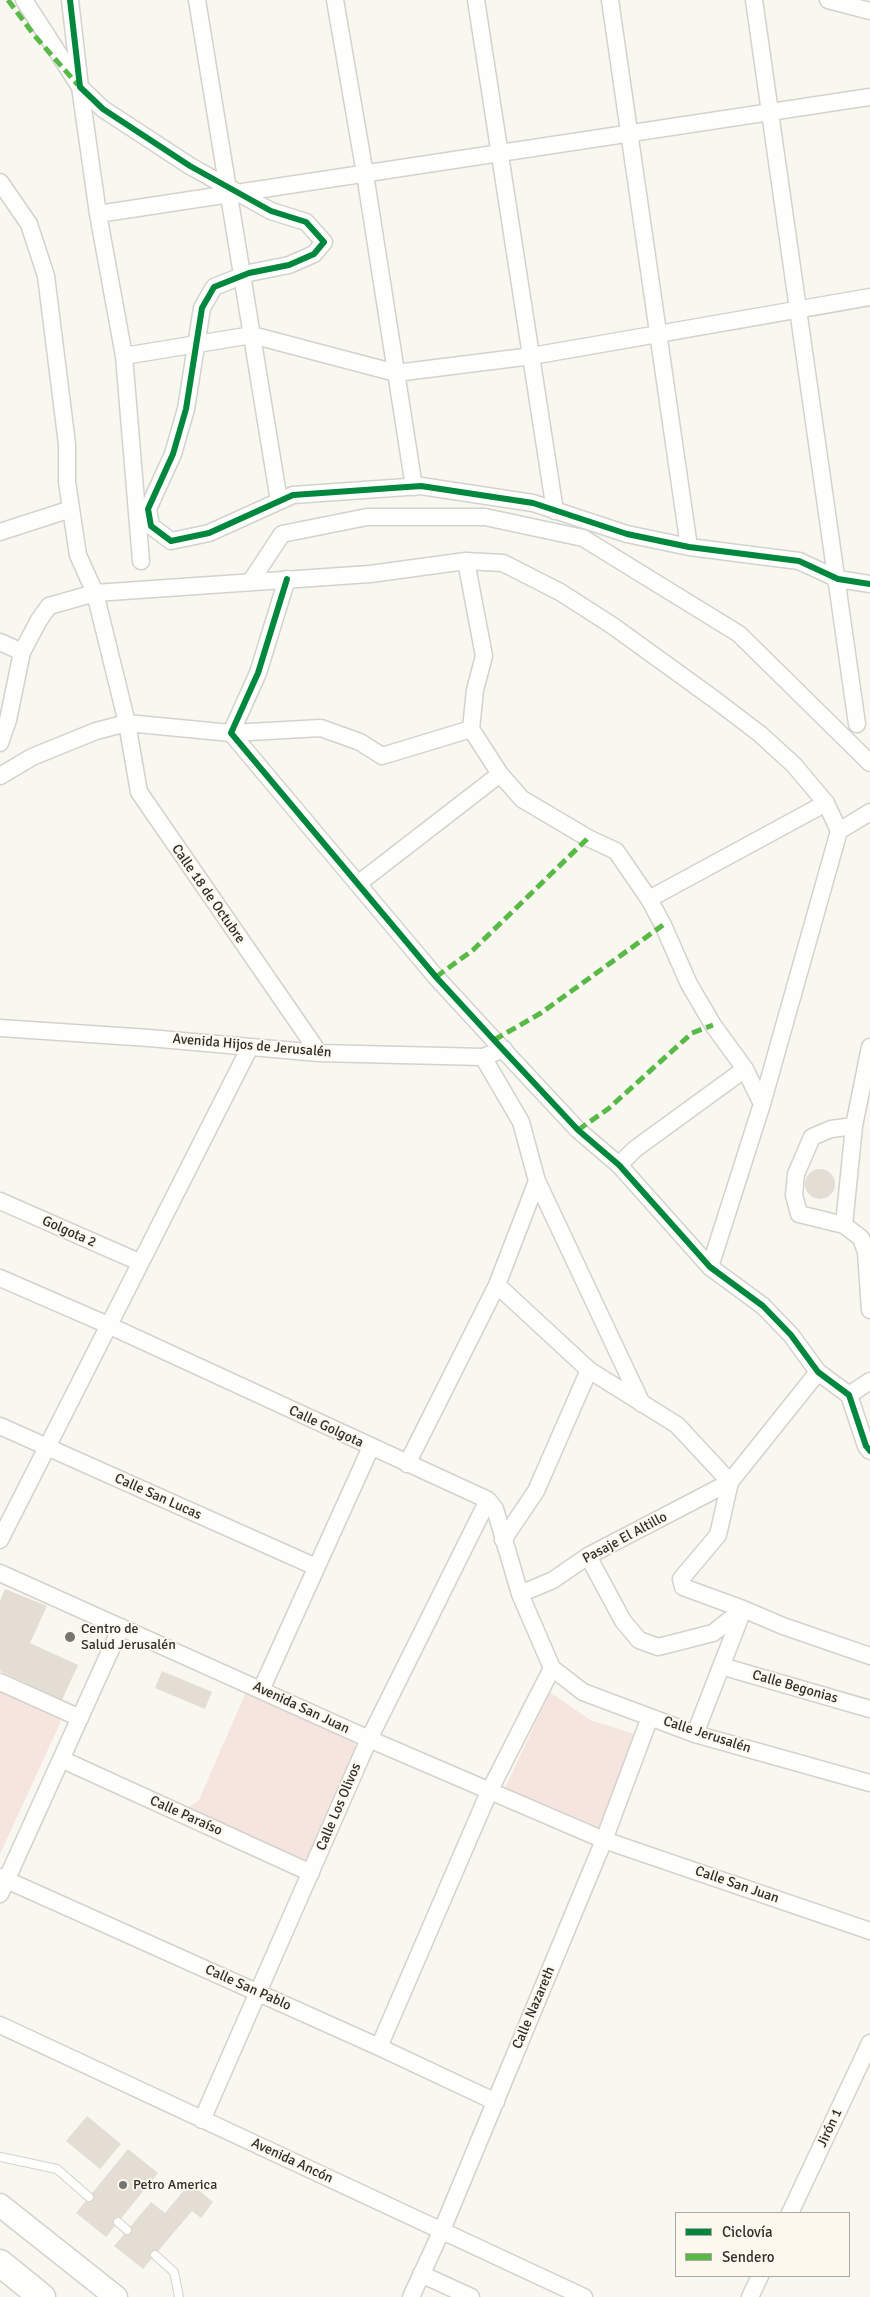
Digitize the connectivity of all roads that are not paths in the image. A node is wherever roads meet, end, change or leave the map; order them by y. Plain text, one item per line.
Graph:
1 (24, 0) edge
2 (70, 0) edge
3 (197, 0) edge
4 (335, 0) edge
5 (476, 0) edge
6 (610, 0) edge
7 (754, 0) edge
8 (828, 0) edge
9 (870, 11) edge
10 (80, 87) junction
11 (870, 97) edge
12 (770, 112) junction
13 (629, 134) junction
14 (500, 153) junction
15 (364, 174) junction
16 (0, 182) edge
17 (232, 192) junction
18 (98, 214) junction
19 (242, 276) junction
20 (870, 297) edge
21 (799, 310) junction
22 (658, 334) junction
23 (252, 335) junction
24 (197, 344) junction
25 (124, 356) junction
26 (532, 356) junction
27 (396, 373) junction
28 (414, 487) junction
29 (279, 501) junction
30 (71, 509) junction
31 (555, 510) junction
32 (0, 532) edge
33 (689, 547) junction
34 (466, 560) junction
35 (141, 561) dead end
36 (287, 579) junction
37 (838, 579) junction
38 (251, 581) junction
39 (870, 584) edge
40 (95, 593) junction
41 (0, 642) edge
42 (22, 652) junction
43 (127, 723) junction
44 (857, 724) dead end
45 (471, 729) junction
46 (231, 733) junction
47 (0, 743) edge
48 (870, 763) edge
49 (500, 774) junction
50 (0, 776) edge
51 (826, 803) junction
52 (870, 812) edge
53 (839, 832) junction
54 (360, 883) junction
55 (649, 899) junction
56 (0, 1028) edge
57 (250, 1047) junction
58 (504, 1049) junction
59 (870, 1049) edge
60 (319, 1053) junction
61 (483, 1057) junction
62 (745, 1069) junction
63 (762, 1104) junction
64 (854, 1126) junction
65 (619, 1165) junction
66 (538, 1181) junction
67 (0, 1201) edge
68 (844, 1224) junction
69 (139, 1262) junction
70 (710, 1267) junction
71 (0, 1278) edge
72 (497, 1285) junction
73 (870, 1310) edge
74 (108, 1324) junction
75 (589, 1370) junction
76 (818, 1372) junction
77 (870, 1381) edge
78 (849, 1395) junction
79 (642, 1404) junction
80 (0, 1426) edge
81 (869, 1446) edge
82 (48, 1448) junction
83 (371, 1448) junction
84 (407, 1464) junction
85 (730, 1482) junction
86 (488, 1500) junction
87 (0, 1540) edge
88 (503, 1540) junction
89 (588, 1556) junction
90 (316, 1567) junction
91 (0, 1573) edge
92 (520, 1594) junction
93 (743, 1609) junction
94 (121, 1627) junction
95 (870, 1656) edge
96 (721, 1666) junction
97 (552, 1668) junction
98 (0, 1682) edge
99 (261, 1690) junction
100 (870, 1709) edge
101 (650, 1717) junction
102 (80, 1718) junction
103 (695, 1734) junction
104 (368, 1739) junction
105 (61, 1759) junction
106 (870, 1783) edge
107 (489, 1792) junction
108 (604, 1840) junction
109 (311, 1873) junction
110 (2, 1884) edge
111 (870, 1931) edge
112 (258, 1992) junction
113 (0, 2026) edge
114 (870, 2043) edge
115 (379, 2047) junction
116 (496, 2102) junction
117 (202, 2120) junction
118 (0, 2157) edge
119 (89, 2197) dead end
120 (0, 2205) edge
121 (790, 2212) edge
122 (118, 2222) dead end
123 (127, 2230) dead end
124 (442, 2230) junction
125 (155, 2255) dead end
126 (0, 2262) edge
127 (421, 2274) junction
128 (760, 2277) edge
129 (42, 2297) edge
130 (116, 2297) edge
131 (179, 2297) edge
132 (412, 2297) edge
133 (471, 2297) edge
134 (584, 2297) edge
135 (750, 2297) edge

1 - 10 street
2 - 10 street
3 - 17 street
4 - 15 street
5 - 14 street
6 - 13 street
7 - 12 street
8 - 9 street
10 - 17 street
10 - 18 street
11 - 12 street
12 - 13 street
12 - 21 street
13 - 14 street
13 - 22 street
14 - 15 street
14 - 26 street
15 - 17 street
15 - 27 street
16 - 30 street, Calle 18 de Octubre
17 - 18 street
17 - 19 street
17 - 19 street
18 - 25 street
19 - 23 street
19 - 24 street
20 - 21 street
21 - 22 street
21 - 37 street
22 - 26 street
22 - 33 street
23 - 24 street
23 - 27 street
23 - 29 street
24 - 25 street
24 - 29 street
25 - 35 street
26 - 27 street
26 - 31 street
27 - 28 street
28 - 29 street
28 - 31 street
30 - 32 street
30 - 40 street, Calle 18 de Octubre
31 - 33 street
33 - 37 street
34 - 36 street
34 - 45 street
34 - 51 street
36 - 38 street
36 - 46 street
37 - 39 street
37 - 44 street
38 - 40 street
38 - 48 street
40 - 42 street
40 - 43 street, Calle 18 de Octubre
41 - 42 street
42 - 47 street
43 - 46 street
43 - 50 street
43 - 60 street, Calle 18 de Octubre
45 - 46 street
45 - 49 street
46 - 54 street
49 - 54 street
49 - 55 street
51 - 53 street
51 - 55 street
52 - 53 street
53 - 63 street
54 - 58 street
55 - 62 street
56 - 57 street, Avenida Hijos de Jerusalén
57 - 60 street, Avenida Hijos de Jerusalén
57 - 69 street
58 - 61 street, Avenida Hijos de Jerusalén
58 - 65 street
59 - 64 street
60 - 61 street, Avenida Hijos de Jerusalén
61 - 66 street
62 - 63 street
62 - 65 street
63 - 70 street
64 - 68 street
64 - 68 street
65 - 70 street
66 - 72 street
66 - 79 street
67 - 69 street, Golgota 2
68 - 73 street
69 - 74 street
70 - 76 street
71 - 74 street, Calle Golgota
72 - 75 street
72 - 84 street
74 - 82 street
74 - 83 street, Calle Golgota
75 - 79 street
75 - 88 street
76 - 78 street
76 - 85 street
77 - 78 street
78 - 81 street
79 - 85 street
80 - 82 street, Calle San Lucas
82 - 87 street
82 - 90 street, Calle San Lucas
83 - 84 street, Calle Golgota
83 - 90 street
84 - 86 street, Calle Golgota
85 - 89 street, Pasaje El Altillo
85 - 93 street
86 - 88 street
86 - 104 street, Calle Los Olivos
88 - 92 street
89 - 92 street, Pasaje El Altillo
89 - 93 street
90 - 99 street
91 - 94 street, Avenida San Juan
92 - 97 street
93 - 95 street
93 - 96 street
94 - 99 street, Avenida San Juan
94 - 102 street
96 - 100 street, Calle Begonias
96 - 103 street
97 - 101 street, Calle Jerusalén
97 - 107 street
98 - 102 street
99 - 104 street, Avenida San Juan
101 - 103 street, Calle Jerusalén
101 - 108 street, Calle Nazareth
102 - 105 street
103 - 106 street, Calle Jerusalén
104 - 107 street, Avenida San Juan
104 - 109 street, Calle Los Olivos
105 - 109 street, Calle Paraíso
105 - 110 street
107 - 108 street, Avenida San Juan
107 - 115 street
108 - 111 street, Calle San Juan
108 - 116 street, Calle Nazareth
109 - 112 street, Calle Los Olivos
110 - 112 street, Calle San Pablo
112 - 115 street, Calle San Pablo
112 - 117 street, Calle Los Olivos
113 - 117 street, Avenida Ancón
114 - 121 street, Jirón 1
115 - 116 street, Calle San Pablo
116 - 124 street, Calle Nazareth
117 - 124 street, Avenida Ancón
118 - 119 lane
120 - 130 main road
122 - 123 lane
124 - 127 street, Calle Nazareth
124 - 134 street, Avenida Ancón
125 - 131 lane
126 - 129 highway
127 - 132 street, Calle Nazareth
127 - 133 street
128 - 135 street

